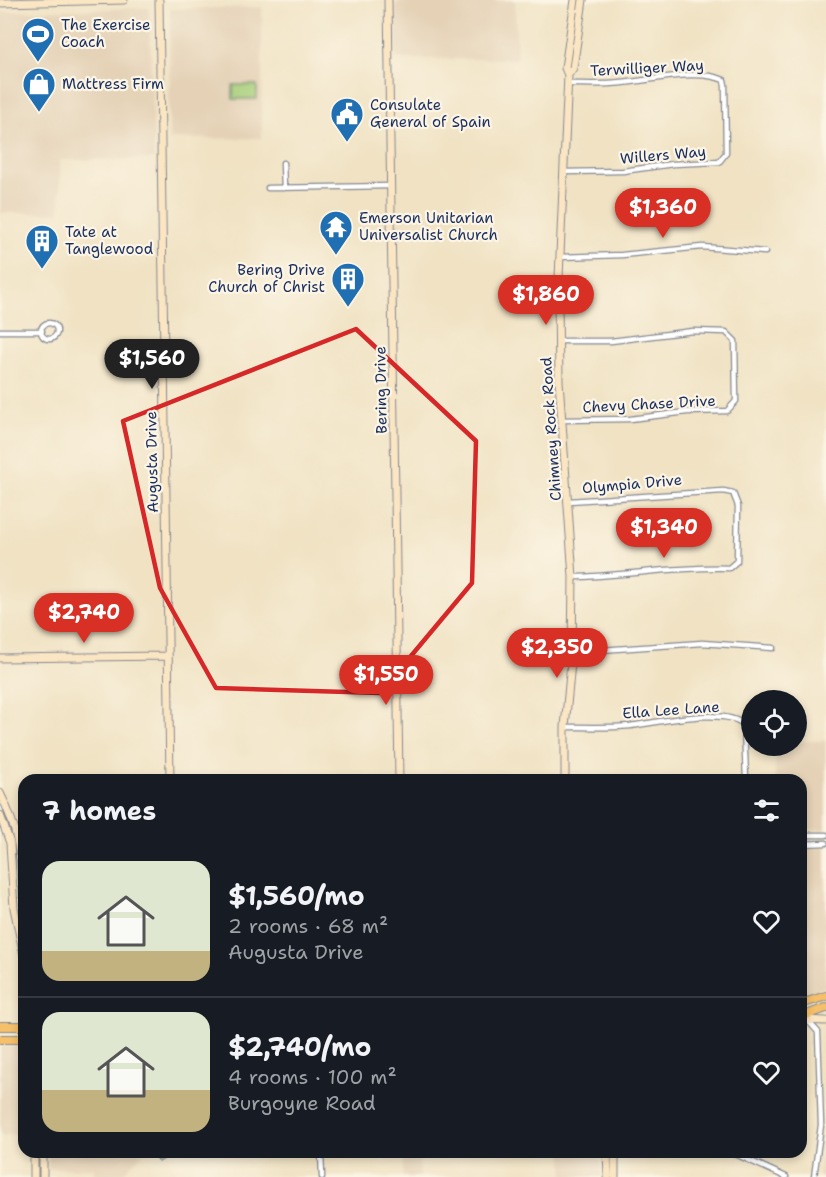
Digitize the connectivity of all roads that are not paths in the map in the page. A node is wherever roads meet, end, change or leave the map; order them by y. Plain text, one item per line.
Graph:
1 (124, 0) edge
2 (159, 0) edge
3 (388, 0) edge
4 (575, 0) edge
5 (584, 0) edge
6 (3, 2) edge
7 (568, 75) junction
8 (567, 84) junction
9 (726, 120) joint
10 (283, 163) dead end
11 (565, 172) junction
12 (392, 186) junction
13 (268, 188) dead end
14 (284, 188) junction
15 (765, 252) dead end
16 (560, 257) junction
17 (0, 331) edge
18 (42, 331) dead end
19 (558, 341) junction
20 (562, 420) junction
21 (570, 501) junction
22 (573, 578) junction
23 (772, 648) dead end
24 (572, 652) junction
25 (168, 656) junction
26 (0, 658) edge
27 (565, 727) junction
28 (170, 774) edge
29 (399, 774) edge
30 (565, 774) edge
31 (746, 774) edge
32 (0, 794) edge
33 (0, 815) edge
34 (807, 835) edge
35 (826, 835) edge
36 (826, 843) edge
37 (807, 844) edge
38 (16, 854) junction
39 (18, 867) edge
40 (18, 923) edge
41 (826, 996) edge
42 (807, 1003) edge
43 (826, 1008) edge
44 (807, 1017) edge
45 (807, 1020) edge
46 (807, 1022) edge
47 (826, 1022) edge
48 (0, 1026) edge
49 (18, 1026) edge
50 (818, 1032) junction
51 (18, 1039) edge
52 (0, 1040) edge
53 (34, 1158) edge
54 (43, 1158) edge
55 (321, 1158) edge
56 (607, 1158) edge
57 (615, 1158) edge
58 (745, 1158) edge
59 (750, 1160) joint
60 (34, 1177) edge
61 (43, 1177) edge
62 (322, 1177) edge
63 (608, 1177) edge
64 (615, 1177) edge
65 (786, 1177) edge
66 (814, 1177) edge

1 - 6 street
2 - 25 street, Augusta Drive
3 - 12 street, Bering Drive
4 - 7 street, Chimney Rock Road
5 - 7 street, Chimney Rock Road
7 - 8 street, Chimney Rock Road
8 - 9 street, Terwilliger Way
8 - 11 street, Chimney Rock Road
9 - 11 street, Willers Way
10 - 14 street
11 - 16 street, Chimney Rock Road
12 - 14 street
12 - 29 street, Bering Drive
13 - 14 street
15 - 16 street
16 - 19 street, Chimney Rock Road
17 - 18 street
19 - 20 street, Chimney Rock Road
19 - 20 street, Chevy Chase Drive
20 - 21 street, Chimney Rock Road
21 - 22 street, Chimney Rock Road
21 - 22 street, Olympia Drive
22 - 24 street, Chimney Rock Road
23 - 24 street
24 - 27 street, Chimney Rock Road
25 - 26 street
25 - 28 street, Augusta Drive
27 - 30 street, Chimney Rock Road
27 - 31 street, Ella Lee Lane
32 - 38 street
33 - 38 street
34 - 35 street
36 - 37 street
38 - 39 street
38 - 40 street
41 - 42 main road
43 - 44 main road
45 - 47 street
46 - 50 street
47 - 50 street
48 - 49 main road
50 - 66 street
51 - 52 main road
53 - 60 street
54 - 61 street
55 - 62 street
56 - 63 street
57 - 64 street
58 - 59 street
59 - 65 street

